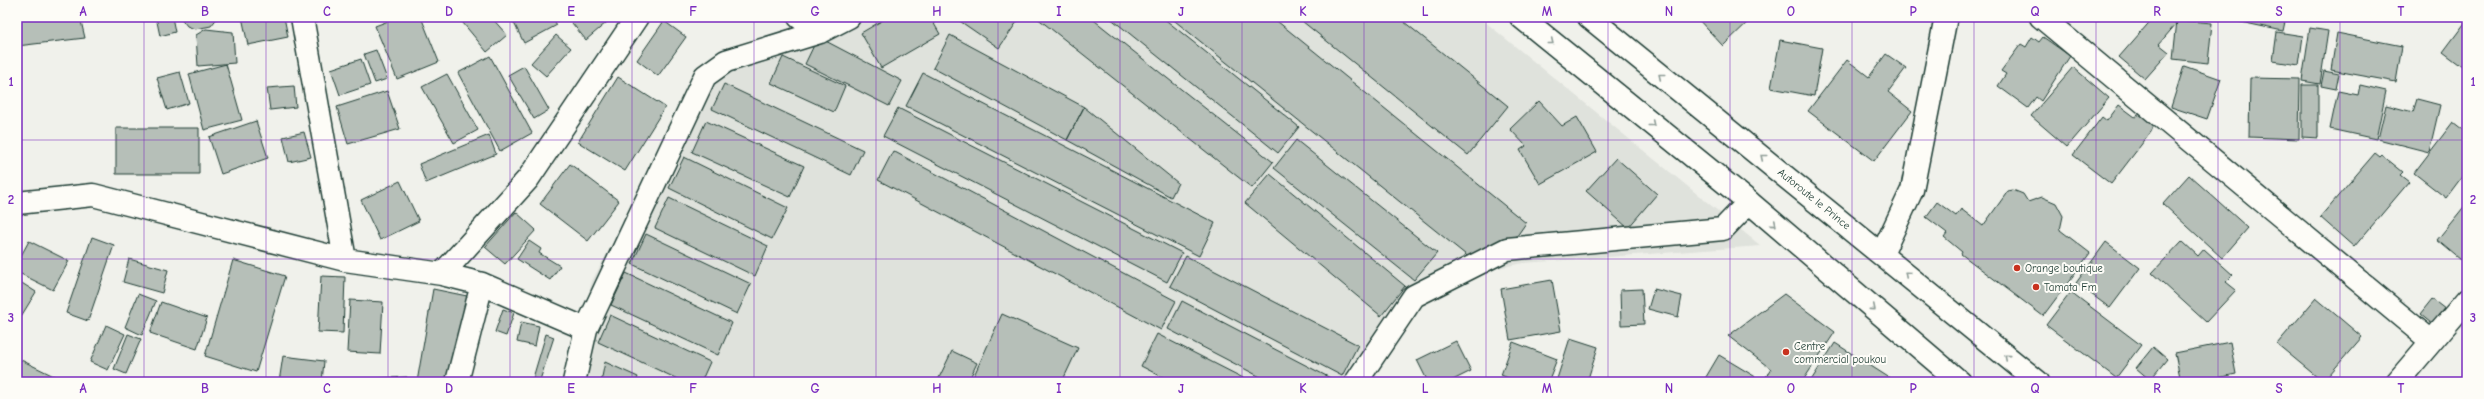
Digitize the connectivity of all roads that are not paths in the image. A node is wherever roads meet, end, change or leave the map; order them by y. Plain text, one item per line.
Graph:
1 (302, 17) edge
2 (637, 17) edge
3 (799, 17) edge
4 (850, 17) edge
5 (1521, 17) edge
6 (1589, 17) edge
7 (1946, 17) edge
8 (2041, 17) edge
9 (820, 32) junction
10 (1749, 202) junction
11 (17, 203) edge
12 (1882, 254) junction
13 (345, 260) junction
14 (442, 274) junction
15 (482, 284) junction
16 (2467, 300) edge
17 (586, 329) junction
18 (2431, 341) junction
19 (458, 382) edge
20 (574, 382) edge
21 (1356, 382) edge
22 (1960, 382) edge
23 (2038, 382) edge
24 (2397, 382) edge

1 - 13 street
2 - 14 street
3 - 9 street
4 - 9 street
5 -> 10 street
12 -> 6 street, Autoroute le Prince
7 - 12 street
8 - 18 street
9 - 17 street
10 - 21 street
10 -> 22 street
11 - 13 street
23 -> 12 street, Autoroute le Prince
13 - 14 street
14 - 15 street
15 - 17 street
15 - 19 street
16 - 18 street
17 - 20 street
18 - 24 street

